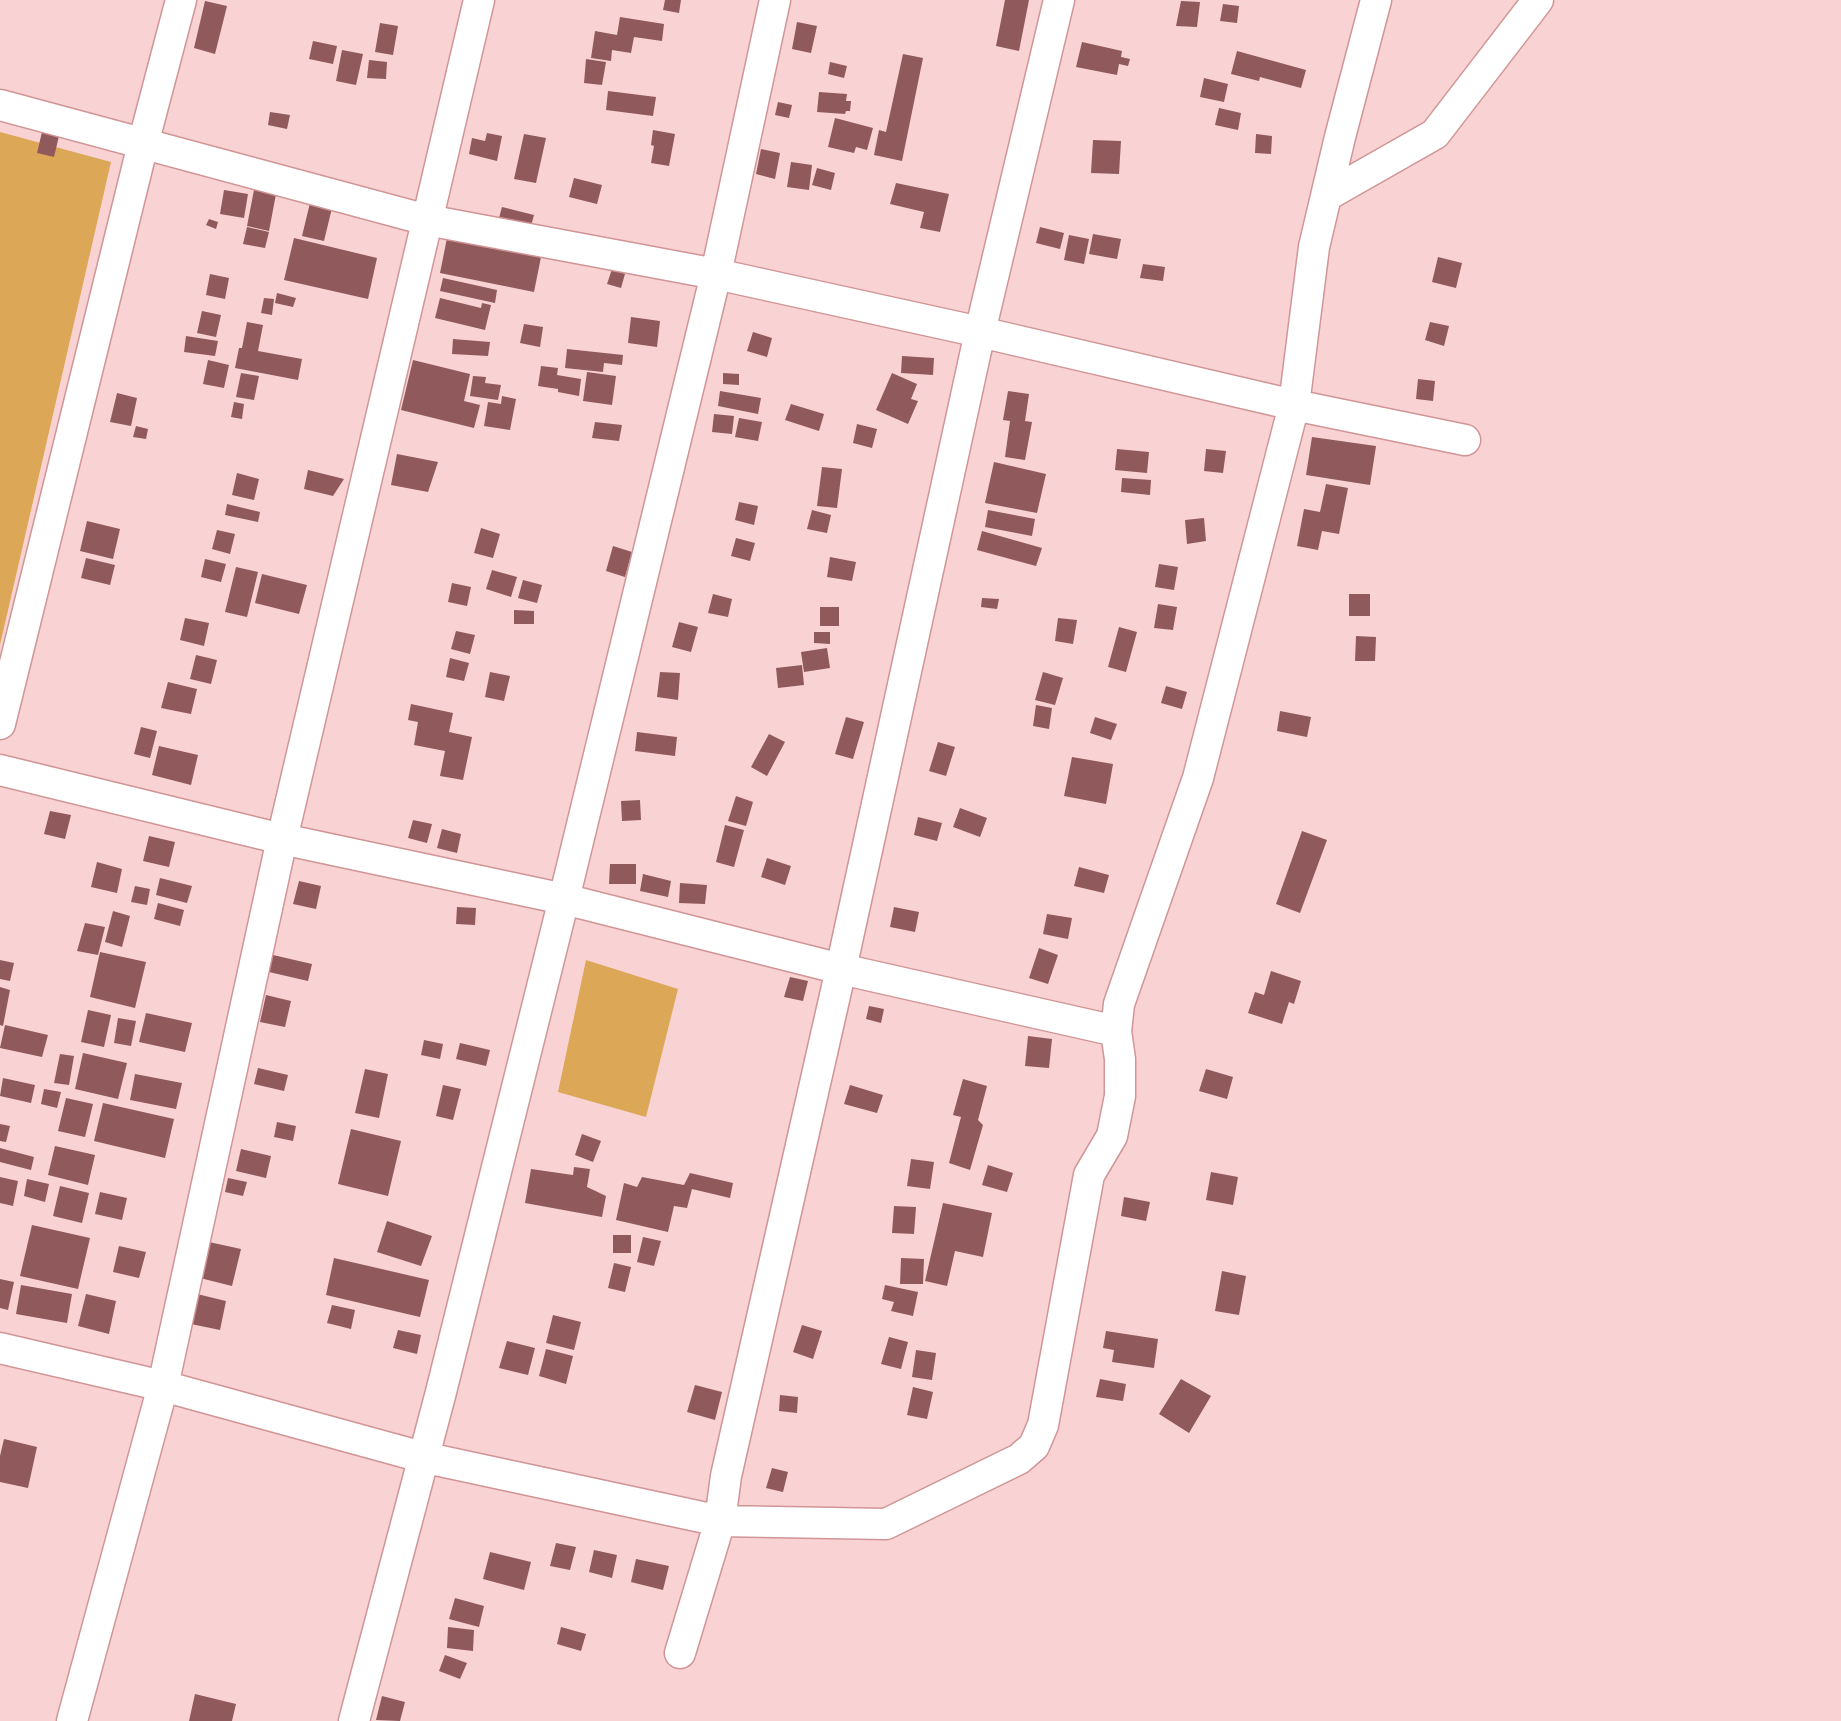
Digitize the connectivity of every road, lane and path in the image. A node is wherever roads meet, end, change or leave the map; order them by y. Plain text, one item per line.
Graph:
1 (181, 0) edge
2 (479, 0) edge
3 (775, 0) edge
4 (1059, 0) edge
5 (1376, 0) edge
6 (1538, 0) edge
7 (0, 105) edge
8 (143, 144) junction
9 (1326, 196) junction
10 (427, 220) junction
11 (716, 274) junction
12 (980, 332) junction
13 (1294, 405) junction
14 (1465, 440) dead end
15 (0, 724) edge
16 (0, 770) edge
17 (282, 839) junction
18 (564, 899) junction
19 (841, 969) junction
20 (1116, 1031) junction
21 (0, 1348) edge
22 (163, 1386) junction
23 (422, 1456) junction
24 (720, 1521) junction
25 (680, 1653) dead end
26 (72, 1721) edge
27 (354, 1721) edge

1 - 8 street
2 - 10 street
3 - 11 street
4 - 12 street
5 - 9 street
6 - 9 street
7 - 8 street
8 - 10 street
8 - 15 street
9 - 13 street
10 - 11 street
10 - 17 street
11 - 12 street
11 - 18 street
12 - 13 street
12 - 19 street
13 - 14 street
13 - 20 street
16 - 17 street
17 - 18 street
17 - 22 street
18 - 19 street
18 - 23 street
19 - 20 street
19 - 24 street
20 - 24 street
21 - 22 street
22 - 23 street
22 - 26 street
23 - 24 street
23 - 27 street
24 - 25 street

